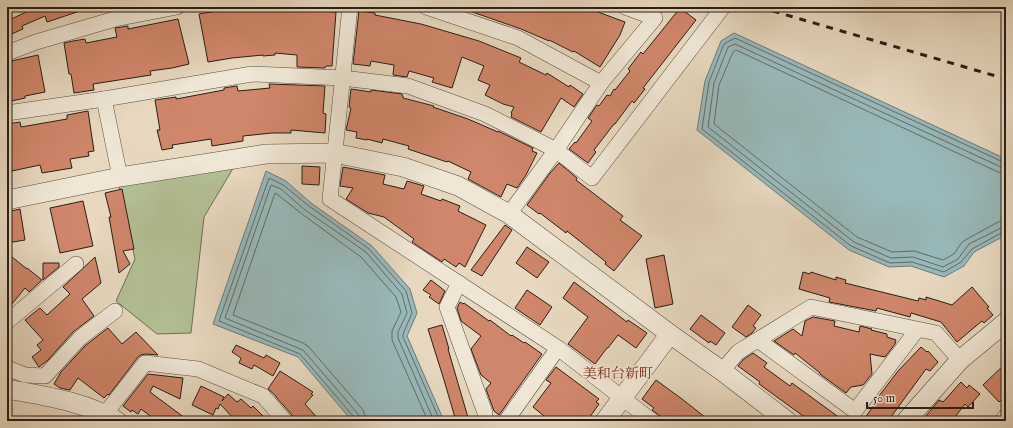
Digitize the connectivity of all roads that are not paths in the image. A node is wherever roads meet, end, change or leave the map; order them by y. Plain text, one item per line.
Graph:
1 (177, 7) edge
2 (350, 7) edge
3 (426, 7) edge
4 (625, 7) edge
5 (723, 7) edge
6 (7, 54) edge
7 (343, 78) junction
8 (602, 83) junction
9 (104, 99) junction
10 (7, 113) edge
11 (556, 150) junction
12 (334, 153) junction
13 (120, 177) junction
14 (7, 200) edge
15 (509, 214) junction
16 (76, 264) dead end
17 (459, 283) junction
18 (115, 311) dead end
19 (7, 322) edge
20 (1006, 322) edge
21 (917, 330) junction
22 (670, 334) junction
23 (758, 340) junction
24 (558, 348) junction
25 (960, 360) junction
26 (7, 368) edge
27 (722, 371) junction
28 (7, 389) edge
29 (622, 398) junction
30 (485, 413) dead end
31 (1006, 416) edge
32 (111, 417) edge
33 (285, 421) edge
34 (506, 421) edge
35 (605, 421) edge
36 (652, 421) edge
37 (787, 421) edge
38 (906, 421) edge
39 (1002, 421) edge

1 - 6 street
2 - 7 street
3 - 8 street
4 - 8 street
5 - 11 street
7 - 9 street
7 - 11 street
7 - 12 street
8 - 11 street
9 - 10 street
9 - 13 street
11 - 15 street
12 - 13 street
12 - 15 street
12 - 17 street
13 - 14 street
15 - 22 street
16 - 19 street
17 - 24 street
17 - 30 street
18 - 26 street
20 - 25 street
21 - 23 street
21 - 23 street
21 - 25 street
22 - 27 street
22 - 29 street
23 - 27 street
24 - 29 street
24 - 34 street
25 - 38 street
27 - 37 street
28 - 32 street
29 - 35 street
29 - 36 street
31 - 39 street
32 - 33 street

